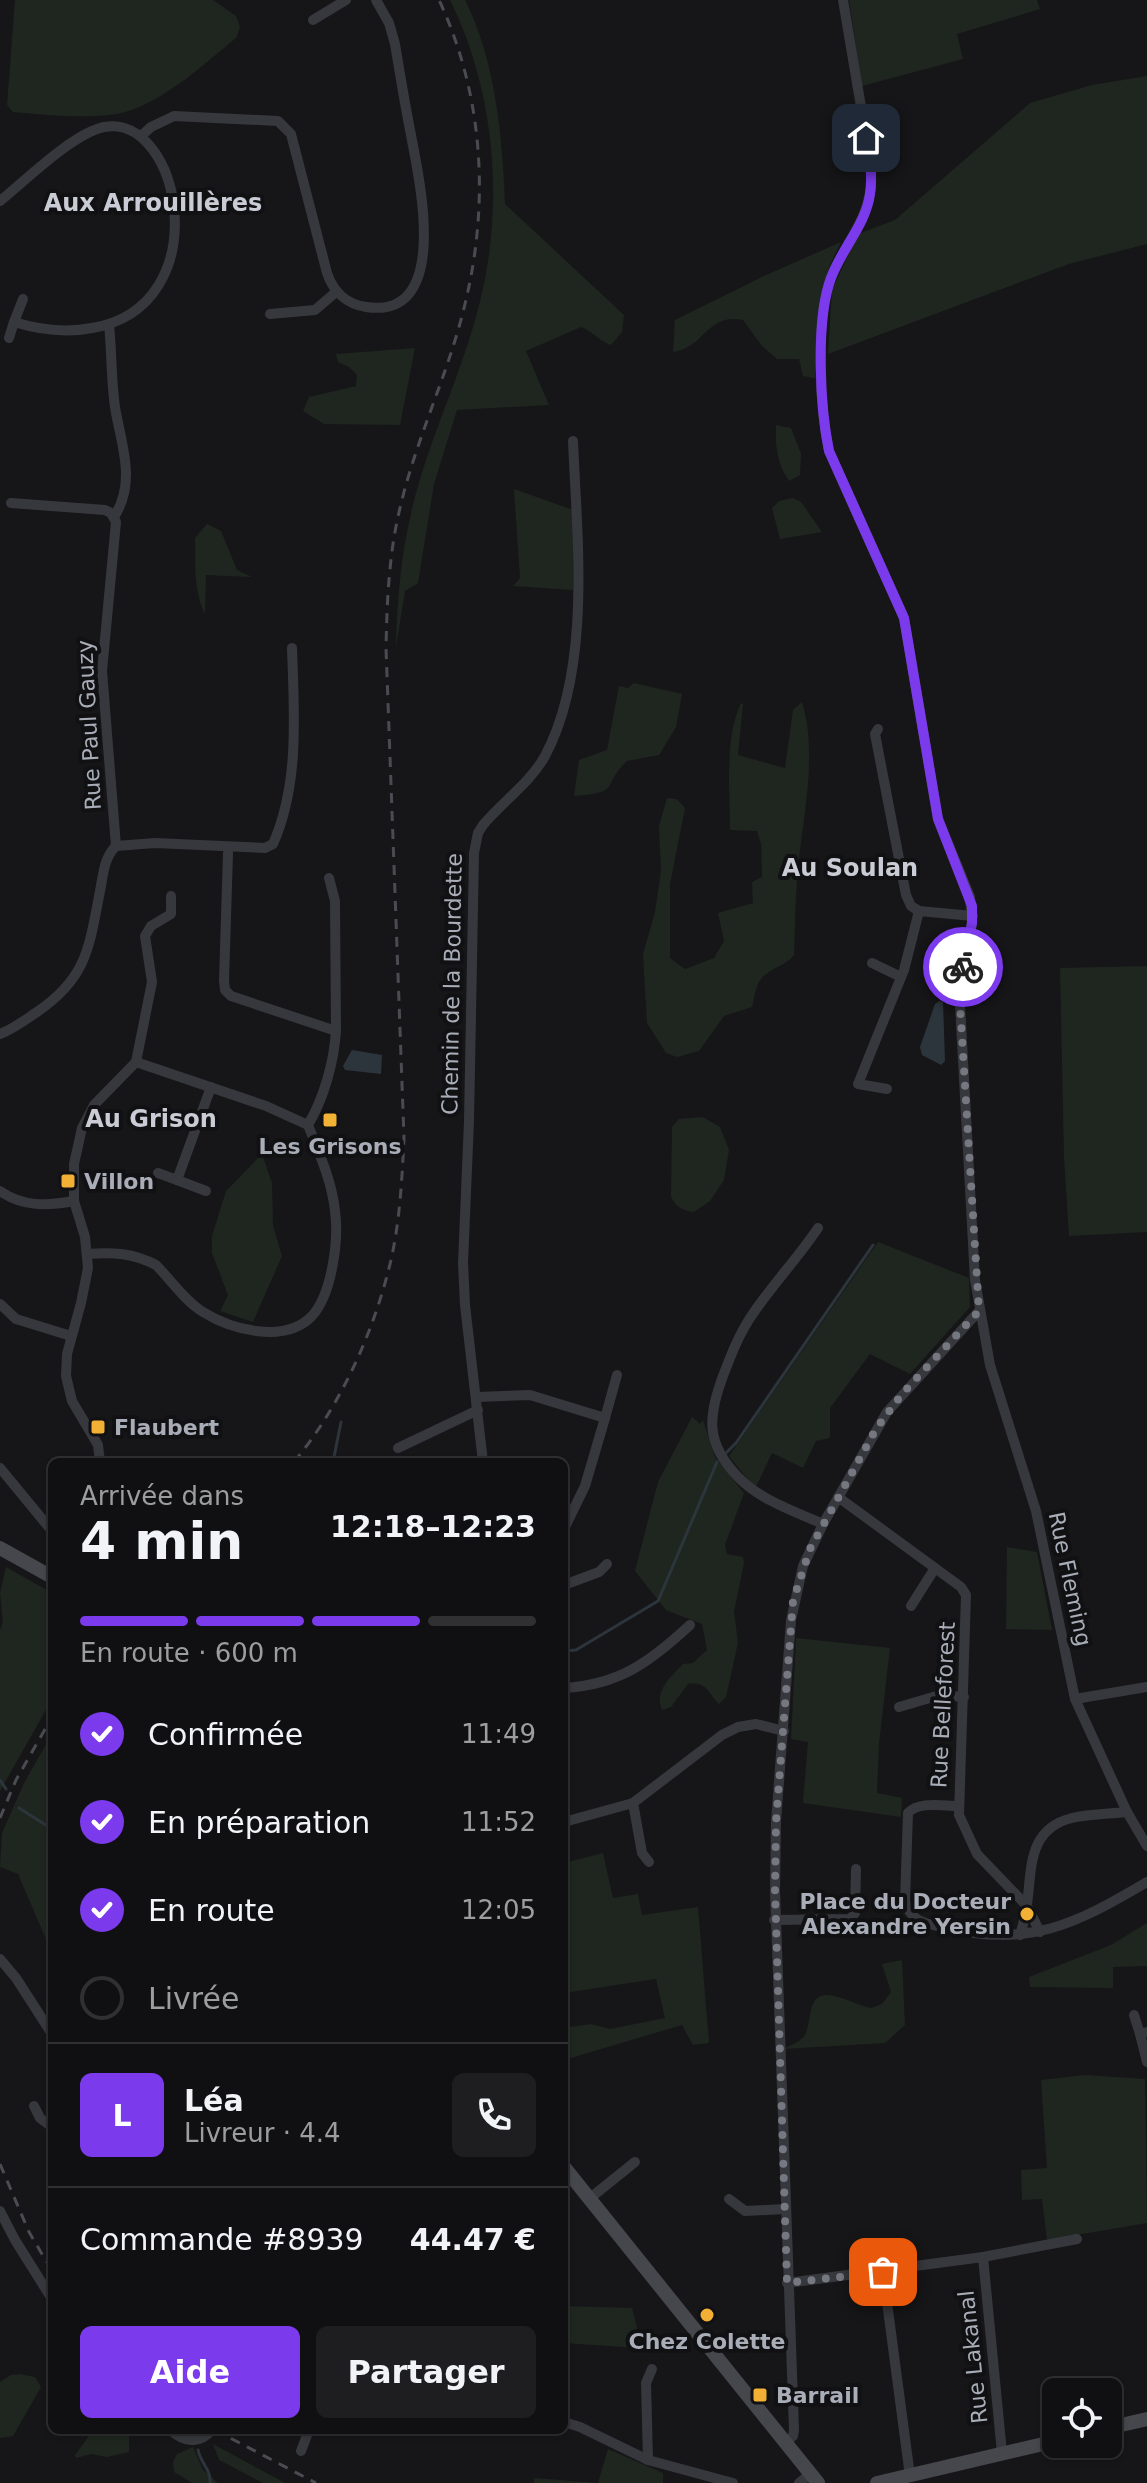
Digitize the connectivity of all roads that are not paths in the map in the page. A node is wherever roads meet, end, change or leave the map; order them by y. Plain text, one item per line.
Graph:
1 (346, 0) edge
2 (376, 0) edge
3 (843, 0) edge
4 (313, 20) dead end
5 (141, 136) junction
6 (0, 201) edge
7 (336, 292) junction
8 (23, 299) dead end
9 (270, 314) dead end
10 (14, 322) junction
11 (109, 325) junction
12 (9, 338) dead end
13 (573, 441) dead end
14 (11, 503) dead end
15 (114, 517) junction
16 (292, 648) dead end
17 (878, 729) dead end
18 (116, 846) junction
19 (228, 853) dead end
20 (329, 878) dead end
21 (171, 896) dead end
22 (919, 911) junction
23 (973, 916) junction
24 (872, 963) dead end
25 (901, 977) junction
26 (336, 1031) junction
27 (0, 1034) edge
28 (136, 1062) junction
29 (211, 1087) junction
30 (887, 1089) dead end
31 (308, 1125) junction
32 (158, 1173) dead end
33 (177, 1180) junction
34 (0, 1191) edge
35 (206, 1191) dead end
36 (74, 1201) junction
37 (818, 1228) dead end
38 (88, 1254) junction
39 (0, 1304) edge
40 (979, 1311) junction
41 (71, 1336) junction
42 (617, 1375) dead end
43 (477, 1397) junction
44 (478, 1410) junction
45 (605, 1418) junction
46 (398, 1448) dead end
47 (100, 1458) edge
48 (483, 1458) edge
49 (0, 1468) edge
50 (589, 1472) junction
51 (603, 1476) dead end
52 (838, 1497) junction
53 (568, 1521) edge
54 (823, 1524) junction
55 (48, 1526) edge
56 (0, 1548) edge
57 (607, 1564) dead end
58 (935, 1568) junction
59 (48, 1575) edge
60 (568, 1584) edge
61 (911, 1606) dead end
62 (690, 1625) dead end
63 (568, 1687) edge
64 (1147, 1687) edge
65 (964, 1697) junction
66 (1075, 1699) junction
67 (899, 1707) dead end
68 (784, 1731) junction
69 (633, 1803) junction
70 (958, 1806) junction
71 (1127, 1812) junction
72 (568, 1821) edge
73 (1147, 1846) edge
74 (649, 1862) dead end
75 (856, 1869) dead end
76 (1147, 1882) edge
77 (1027, 1906) junction
78 (774, 1920) junction
79 (1040, 1932) junction
80 (1020, 1935) junction
81 (0, 1959) edge
82 (1134, 2015) dead end
83 (48, 2028) edge
84 (1144, 2033) edge
85 (1147, 2062) edge
86 (34, 2106) dead end
87 (48, 2124) edge
88 (635, 2162) dead end
89 (568, 2172) edge
90 (589, 2199) junction
91 (729, 2199) dead end
92 (785, 2209) junction
93 (0, 2211) edge
94 (1077, 2239) dead end
95 (983, 2257) junction
96 (883, 2272) junction
97 (787, 2283) junction
98 (48, 2293) edge
99 (652, 2369) dead end
100 (1147, 2419) edge
101 (568, 2423) edge
102 (1122, 2425) edge
103 (175, 2434) edge
104 (208, 2434) edge
105 (307, 2434) edge
106 (786, 2442) junction
107 (1042, 2444) edge
108 (301, 2451) dead end
109 (1002, 2453) junction
110 (648, 2460) junction
111 (910, 2476) junction
112 (809, 2480) edge
113 (733, 2483) edge
114 (877, 2483) edge

1 - 4 street
2 - 7 street
3 - 23 street
5 - 6 street
5 - 7 street
5 - 11 street
7 - 9 street
8 - 10 street
10 - 11 street
10 - 12 street
11 - 15 street, Rue Paul Gauzy
13 - 43 street, Chemin de la Bourdette
14 - 15 street
15 - 18 street, Rue Paul Gauzy
16 - 18 street
17 - 22 street
18 - 27 street
19 - 26 street
20 - 26 street
21 - 28 street
22 - 23 street
22 - 25 street
23 - 40 street, Rue Fleming
24 - 25 street
25 - 30 street
26 - 31 street
28 - 29 street
28 - 36 street
29 - 31 street
29 - 33 street
31 - 38 street
32 - 33 street
33 - 35 street
34 - 36 street
36 - 38 street
37 - 54 street
38 - 41 street
39 - 41 street
40 - 52 street
40 - 66 street, Rue Fleming
41 - 47 street
42 - 45 street
43 - 44 street, Chemin de la Bourdette
43 - 45 street
44 - 46 street
44 - 48 street, Chemin de la Bourdette
45 - 50 street
49 - 55 street
50 - 51 street
50 - 53 street
52 - 54 street
52 - 58 street, Rue Belleforest
54 - 68 street
56 - 59 main road
57 - 60 street
58 - 61 street
58 - 65 street, Rue Belleforest
62 - 63 street
64 - 66 street
65 - 67 street
65 - 70 street, Rue Belleforest
66 - 71 street, Rue Fleming
68 - 69 street
68 - 78 street
69 - 72 street
69 - 74 street
70 - 77 street, Rue Belleforest
70 - 80 street
71 - 73 street, Rue Fleming
71 - 77 street
75 - 78 street
76 - 79 street
77 - 79 street
77 - 80 street
78 - 92 street
79 - 80 street
81 - 83 street
82 - 84 street
84 - 85 street
86 - 87 street
88 - 90 street
89 - 90 main road
90 - 106 main road
91 - 92 street
92 - 97 street
93 - 98 street
94 - 95 street
95 - 96 street
95 - 109 street, Rue Lakanal
96 - 97 street
96 - 111 street
97 - 106 street
99 - 110 street
100 - 102 main road
101 - 110 street
103 - 104 street
105 - 108 street
106 - 112 main road
107 - 109 main road
109 - 111 main road
110 - 113 street
111 - 114 main road

